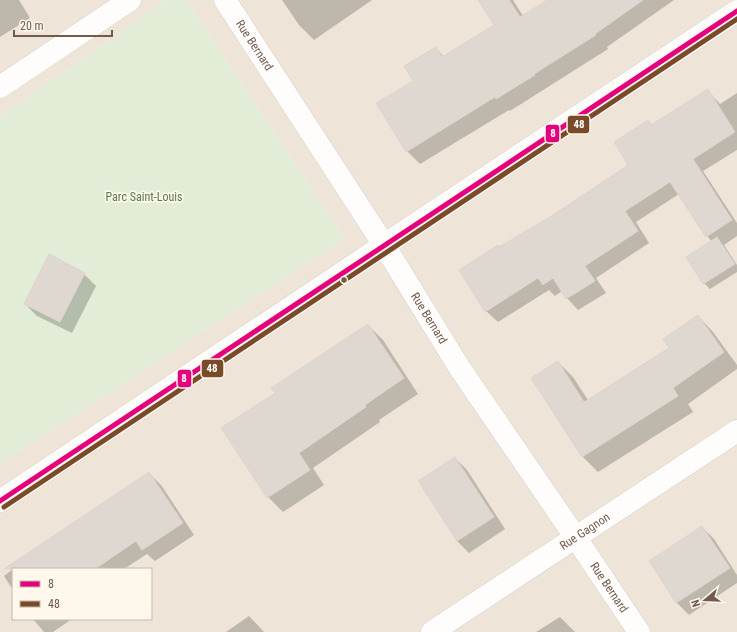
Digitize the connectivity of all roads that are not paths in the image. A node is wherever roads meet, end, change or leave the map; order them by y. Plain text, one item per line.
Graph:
1 (130, 0) edge
2 (225, 0) edge
3 (737, 11) edge
4 (0, 88) edge
5 (384, 245) junction
6 (737, 431) edge
7 (0, 501) edge
8 (576, 538) junction
9 (432, 632) edge
10 (639, 632) edge

1 - 4 street
2 - 5 street, Rue Bernard
3 - 5 street
5 - 7 street
5 - 8 street, Rue Bernard
6 - 8 street, Rue Gagnon
8 - 9 street, Rue Gagnon
8 - 10 street, Rue Bernard

